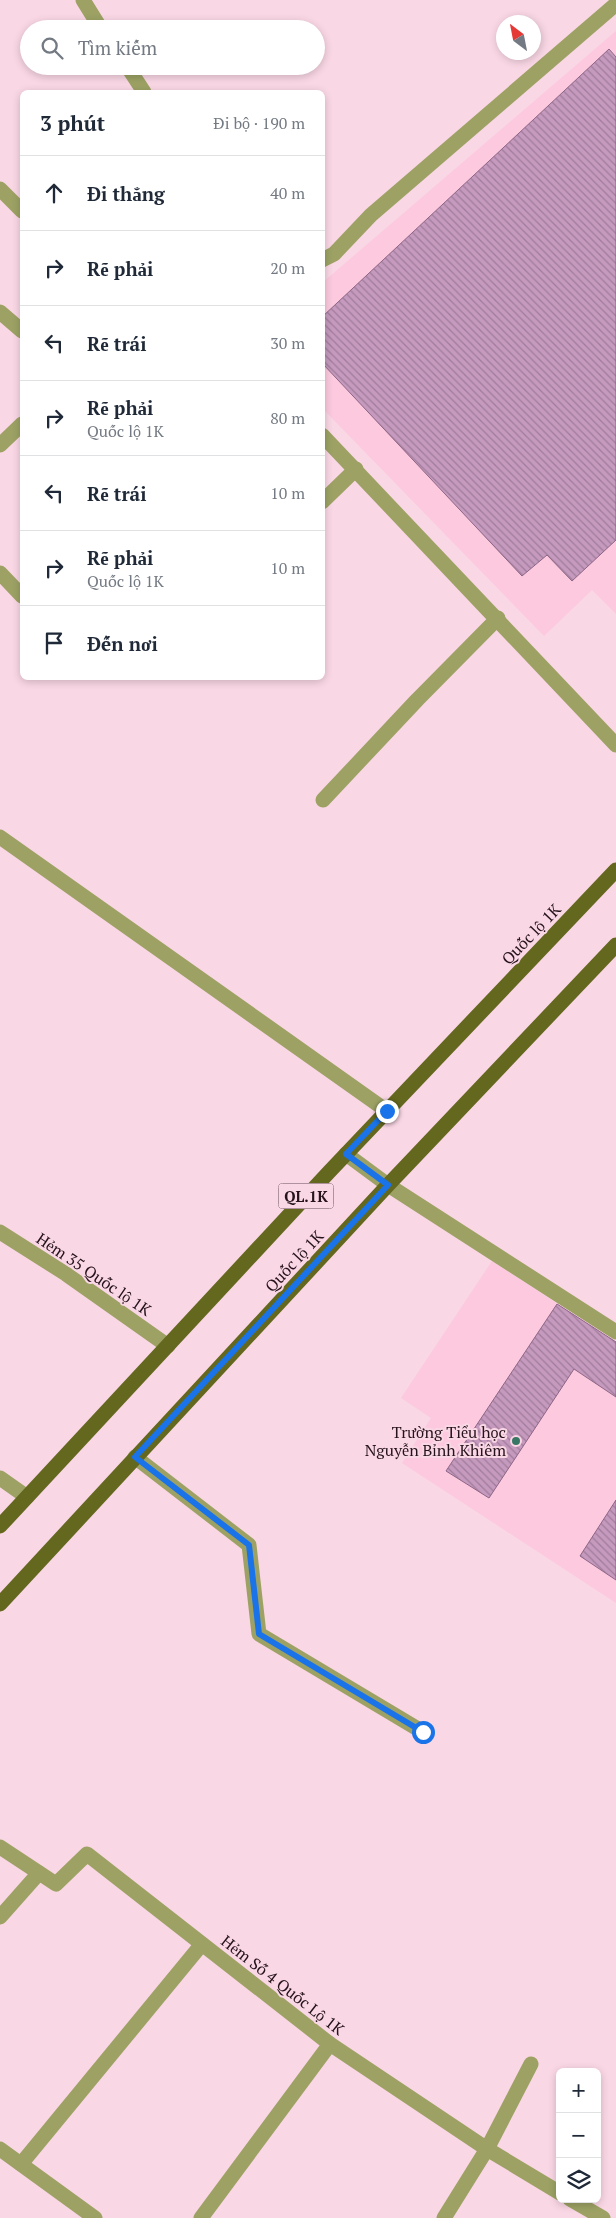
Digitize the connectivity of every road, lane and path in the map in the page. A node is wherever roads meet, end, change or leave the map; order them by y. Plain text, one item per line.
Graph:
1 (83, 0) edge
2 (616, 4) edge
3 (95, 20) edge
4 (132, 75) edge
5 (143, 90) edge
6 (0, 189) edge
7 (20, 209) edge
8 (325, 258) edge
9 (0, 312) edge
10 (20, 329) edge
11 (20, 426) edge
12 (325, 437) edge
13 (0, 445) edge
14 (356, 469) junction
15 (325, 499) edge
16 (0, 573) edge
17 (20, 594) edge
18 (498, 618) junction
19 (616, 745) edge
20 (323, 800) dead end
21 (0, 837) edge
22 (616, 870) edge
23 (616, 945) edge
24 (387, 1111) junction
25 (346, 1154) junction
26 (388, 1185) junction
27 (0, 1232) edge
28 (616, 1332) edge
29 (168, 1346) junction
30 (135, 1457) junction
31 (0, 1478) edge
32 (27, 1497) junction
33 (0, 1526) edge
34 (0, 1604) edge
35 (423, 1732) dead end
36 (0, 1847) edge
37 (39, 1873) junction
38 (0, 1917) edge
39 (202, 1944) junction
40 (330, 2044) junction
41 (531, 2064) dead end
42 (0, 2149) edge
43 (487, 2149) junction
44 (21, 2164) junction
45 (556, 2191) edge
46 (577, 2203) edge
47 (95, 2218) edge
48 (201, 2218) edge
49 (444, 2218) edge
50 (603, 2218) edge

1 - 3 street
2 - 8 street
4 - 5 street
6 - 7 street
9 - 10 street
11 - 13 street
12 - 14 street
14 - 15 street
14 - 18 street
16 - 17 street
18 - 19 street
18 - 20 street
21 - 24 street
22 - 24 main road, Quốc lộ 1K / QL.1K
23 - 26 main road, Quốc lộ 1K / QL.1K
24 - 25 main road, Quốc lộ 1K / QL.1K
25 - 26 street
25 - 29 main road, Quốc lộ 1K / QL.1K
26 - 28 street
26 - 30 main road, Quốc lộ 1K / QL.1K
27 - 29 street, Hẻm 35 Quốc lộ 1K
29 - 32 main road, Quốc lộ 1K / QL.1K
30 - 34 main road, Quốc lộ 1K / QL.1K
30 - 35 street
31 - 32 street
32 - 33 main road, Quốc lộ 1K / QL.1K
36 - 37 street, Hẻm Số 4 Quốc Lộ 1K
37 - 38 street
37 - 39 street, Hẻm Số 4 Quốc Lộ 1K
39 - 40 street, Hẻm Số 4 Quốc Lộ 1K
39 - 44 street
40 - 43 street, Hẻm Số 4 Quốc Lộ 1K
40 - 48 street
41 - 43 street
42 - 44 street
43 - 45 street, Hẻm Số 4 Quốc Lộ 1K
43 - 49 street
44 - 47 street
46 - 50 street

